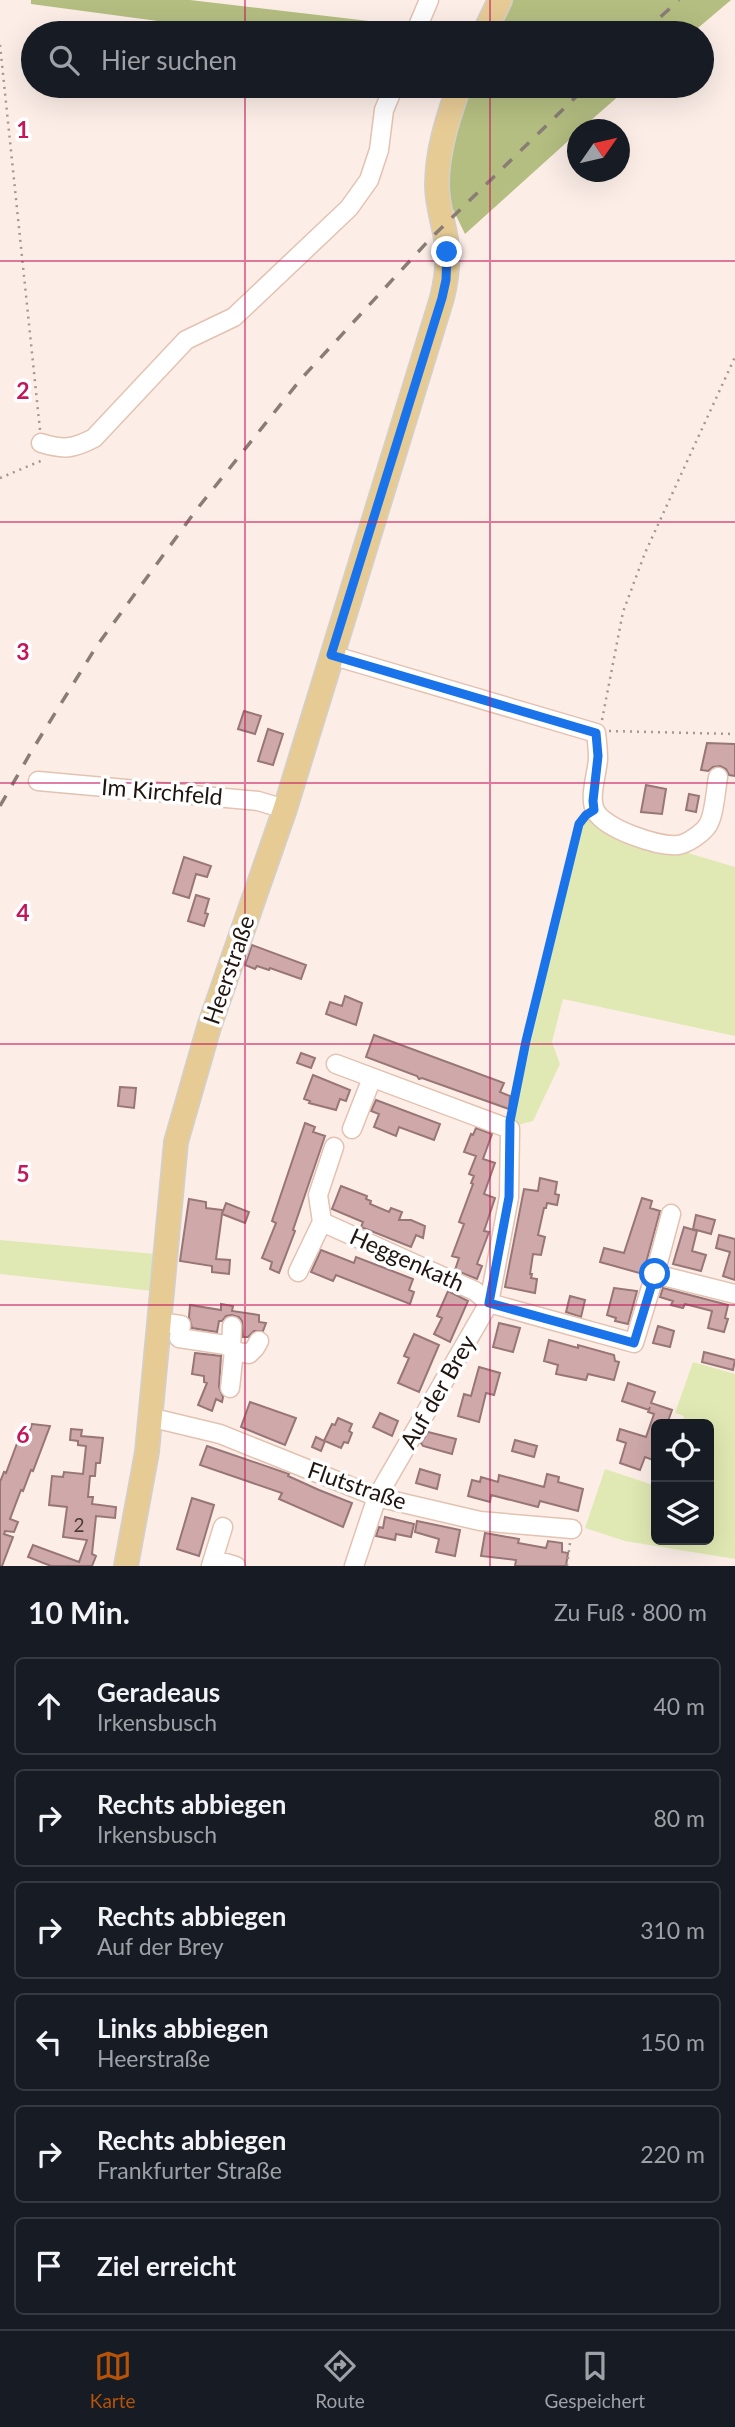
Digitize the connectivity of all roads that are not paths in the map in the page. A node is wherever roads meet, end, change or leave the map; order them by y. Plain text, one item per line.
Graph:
1 (429, 0) edge
2 (500, 0) edge
3 (420, 21) edge
4 (490, 21) edge
5 (389, 98) edge
6 (455, 98) edge
7 (42, 451) road end
8 (331, 655) junction
9 (718, 778) dead end
10 (38, 781) dead end
11 (285, 809) junction
12 (336, 1064) dead end
13 (372, 1078) junction
14 (352, 1129) dead end
15 (334, 1147) dead end
16 (671, 1214) dead end
17 (321, 1222) junction
18 (298, 1272) dead end
19 (655, 1274) junction
20 (735, 1294) edge
21 (489, 1303) junction
22 (158, 1322) junction
23 (232, 1326) dead end
24 (259, 1341) dead end
25 (232, 1350) junction
26 (230, 1388) dead end
27 (149, 1417) junction
28 (377, 1497) junction
29 (223, 1527) dead end
30 (572, 1529) road end
31 (212, 1562) edge
32 (126, 1566) edge
33 (236, 1566) edge
34 (354, 1566) edge

1 - 3 street
2 - 4 main road
5 - 7 street
6 - 8 main road, Heerstraße
8 - 9 street
8 - 11 main road, Heerstraße
10 - 11 street, Im Kirchfeld
11 - 22 main road, Heerstraße
12 - 13 street
13 - 14 street
13 - 21 street, Auf der Brey
15 - 17 street
16 - 19 street
17 - 18 street
17 - 21 street, Heggenkath
19 - 20 street
19 - 21 street, Heggenkath
21 - 28 street, Auf der Brey
22 - 25 street
22 - 27 main road, Heerstraße
23 - 25 street
24 - 25 street
25 - 26 street
27 - 28 street, Flutstraße
27 - 32 main road, Heerstraße
28 - 30 street, Flutstraße
28 - 34 street, Auf der Brey
29 - 31 street
31 - 33 street

